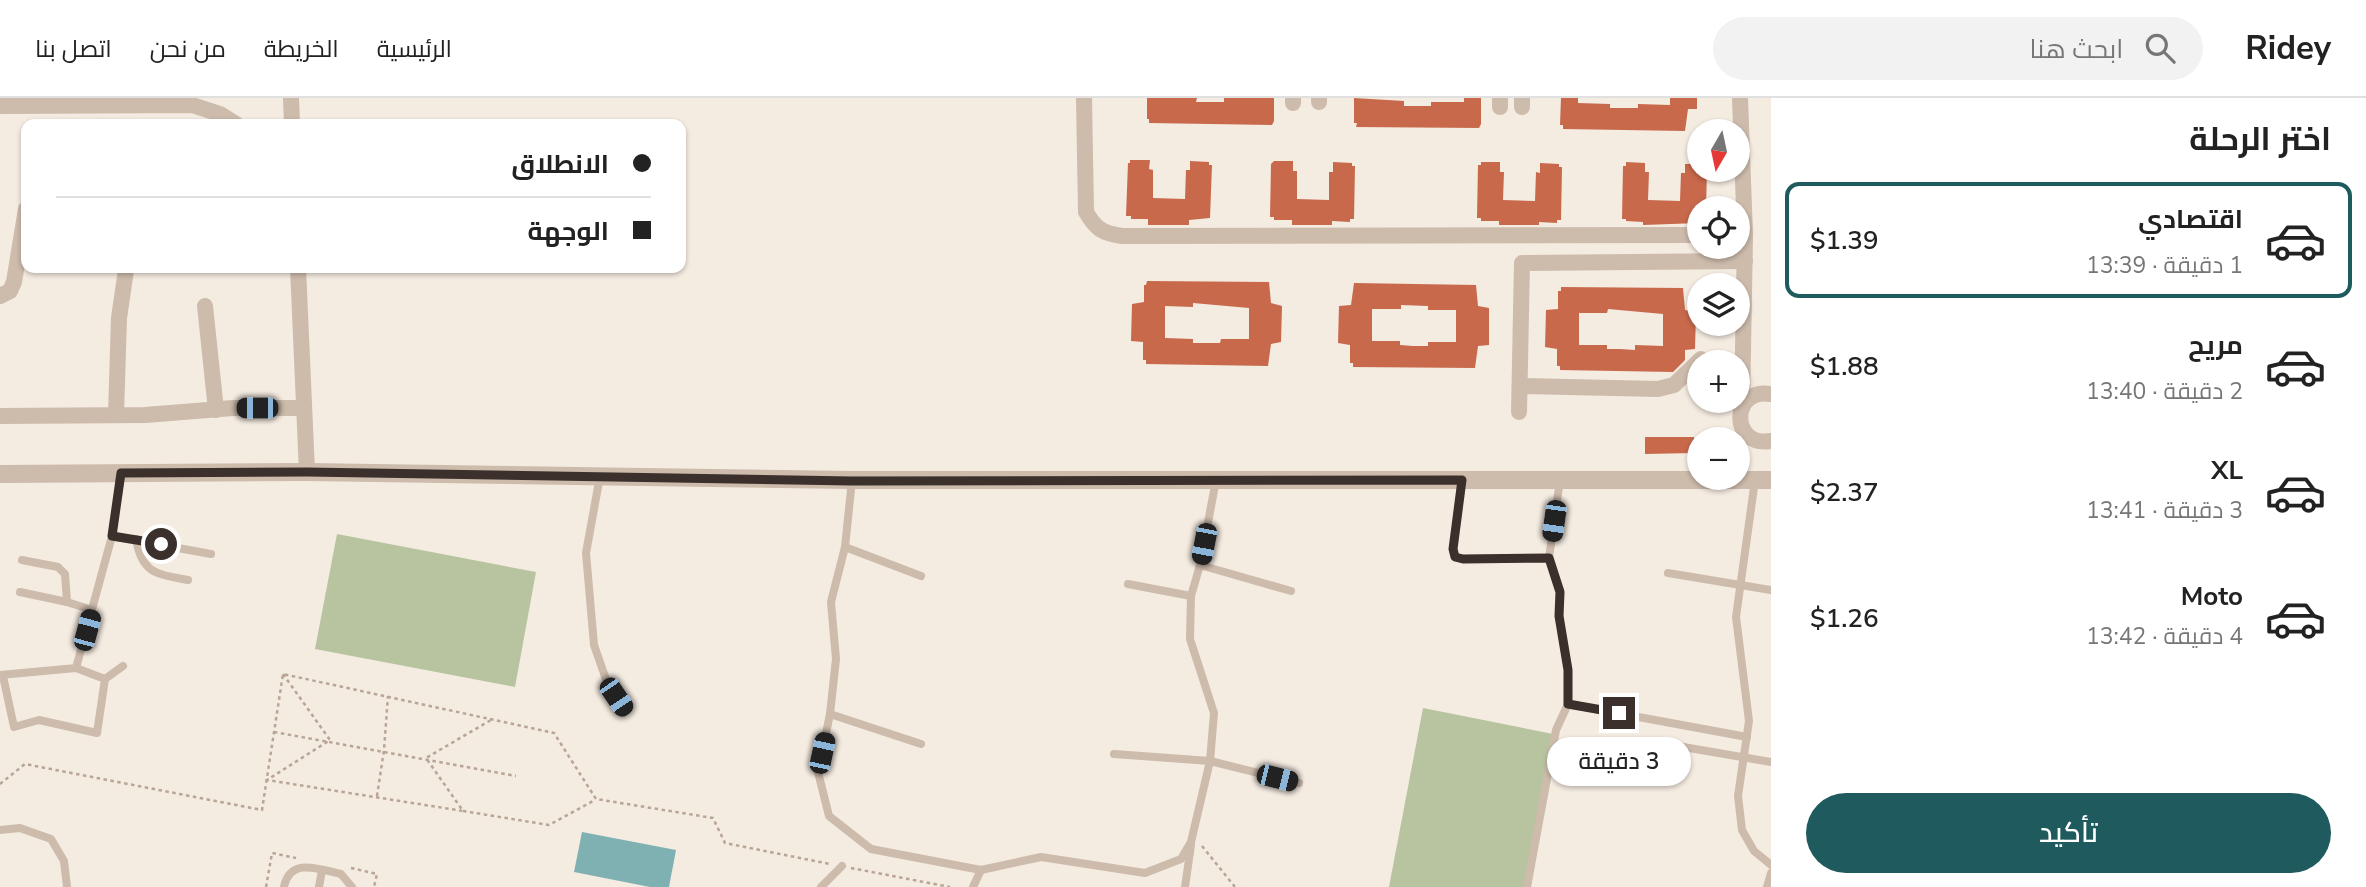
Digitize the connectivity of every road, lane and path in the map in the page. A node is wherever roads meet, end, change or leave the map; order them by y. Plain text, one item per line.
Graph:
1 (291, 98) edge
2 (1084, 98) edge
3 (1740, 98) edge
4 (0, 106) edge
5 (228, 119) edge
6 (292, 119) edge
7 (1741, 196) edge
8 (1687, 235) edge
9 (21, 239) edge
10 (1745, 261) joint
11 (126, 273) edge
12 (298, 273) edge
13 (0, 296) edge
14 (205, 306) dead end
15 (1743, 350) edge
16 (1687, 373) edge
17 (1520, 386) junction
18 (1771, 394) edge
19 (1750, 399) edge
20 (304, 408) junction
21 (216, 410) junction
22 (1519, 412) dead end
23 (1741, 413) edge
24 (116, 415) junction
25 (0, 416) edge
26 (1771, 441) edge
27 (307, 472) junction
28 (121, 473) junction
29 (0, 474) edge
30 (600, 476) junction
31 (1216, 480) junction
32 (1462, 480) junction
33 (1560, 480) junction
34 (1763, 480) edge
35 (852, 481) junction
36 (112, 536) junction
37 (136, 540) junction
38 (845, 547) junction
39 (211, 554) dead end
40 (1549, 558) junction
41 (22, 560) dead end
42 (1200, 565) junction
43 (1668, 573) dead end
44 (921, 576) dead end
45 (188, 580) dead end
46 (1128, 584) dead end
47 (1740, 585) junction
48 (1771, 590) edge
49 (1291, 591) dead end
50 (20, 592) dead end
51 (1191, 596) junction
52 (66, 602) junction
53 (92, 610) junction
54 (123, 666) dead end
55 (76, 668) junction
56 (283, 674) junction
57 (2, 676) edge
58 (105, 679) junction
59 (388, 696) junction
60 (1568, 704) junction
61 (625, 709) dead end
62 (830, 714) junction
63 (493, 719) junction
64 (274, 732) junction
65 (1747, 737) junction
66 (330, 740) junction
67 (922, 744) dead end
68 (1666, 744) dead end
69 (384, 750) junction
70 (1114, 754) dead end
71 (426, 758) junction
72 (1744, 758) junction
73 (1210, 761) junction
74 (1771, 762) edge
75 (516, 776) dead end
76 (267, 780) junction
77 (1299, 783) dead end
78 (0, 784) edge
79 (377, 796) junction
80 (596, 799) junction
81 (463, 811) junction
82 (0, 830) edge
83 (1193, 835) junction
84 (1771, 865) edge
85 (842, 866) junction
86 (322, 870) junction
87 (981, 870) junction
88 (1771, 873) edge
89 (67, 887) edge
90 (284, 887) edge
91 (319, 887) edge
92 (352, 887) edge
93 (821, 887) edge
94 (950, 887) edge
95 (973, 887) edge
96 (1185, 887) edge
97 (1235, 887) edge
98 (1527, 887) edge
99 (1766, 887) edge

1 - 6 street
2 - 8 street
3 - 7 street
4 - 5 street
9 - 13 street
10 - 15 street
10 - 17 street
11 - 24 street
12 - 20 street
14 - 21 street
16 - 17 street
17 - 22 street
18 - 19 street
20 - 21 street
20 - 27 street
21 - 24 street
23 - 26 street
24 - 25 street
27 - 28 street
27 - 30 street
28 - 29 street
28 - 36 lane
30 - 35 street
30 - 61 lane
31 - 32 street
31 - 35 street
31 - 42 lane
32 - 33 street
32 - 40 lane
33 - 34 street
33 - 40 lane
34 - 47 lane
35 - 38 lane
36 - 37 lane
36 - 53 lane
37 - 39 lane
37 - 45 lane
38 - 44 lane
38 - 62 lane
40 - 60 lane
41 - 52 lane
42 - 49 lane
42 - 51 lane
43 - 47 lane
46 - 51 lane
47 - 48 lane
47 - 65 lane
50 - 52 lane
51 - 73 lane
52 - 53 lane
53 - 55 lane
54 - 58 lane
55 - 57 lane
55 - 58 lane
56 - 59 path
56 - 64 path
56 - 66 path
57 - 58 lane
59 - 63 path
59 - 69 path
60 - 65 lane
60 - 98 lane
62 - 67 lane
62 - 87 lane
63 - 71 path
63 - 80 path
64 - 66 path
64 - 76 path
65 - 72 lane
66 - 69 path
66 - 76 path
68 - 72 lane
69 - 71 path
69 - 79 path
70 - 73 lane
71 - 75 path
71 - 81 path
72 - 74 lane
72 - 84 lane
73 - 77 lane
73 - 83 lane
76 - 78 path
76 - 79 path
79 - 81 path
80 - 81 path
80 - 85 path
82 - 89 lane
83 - 87 lane
83 - 96 lane
83 - 97 path
85 - 93 lane
85 - 94 path
86 - 90 lane
86 - 91 lane
86 - 92 lane
87 - 95 lane
88 - 99 lane

